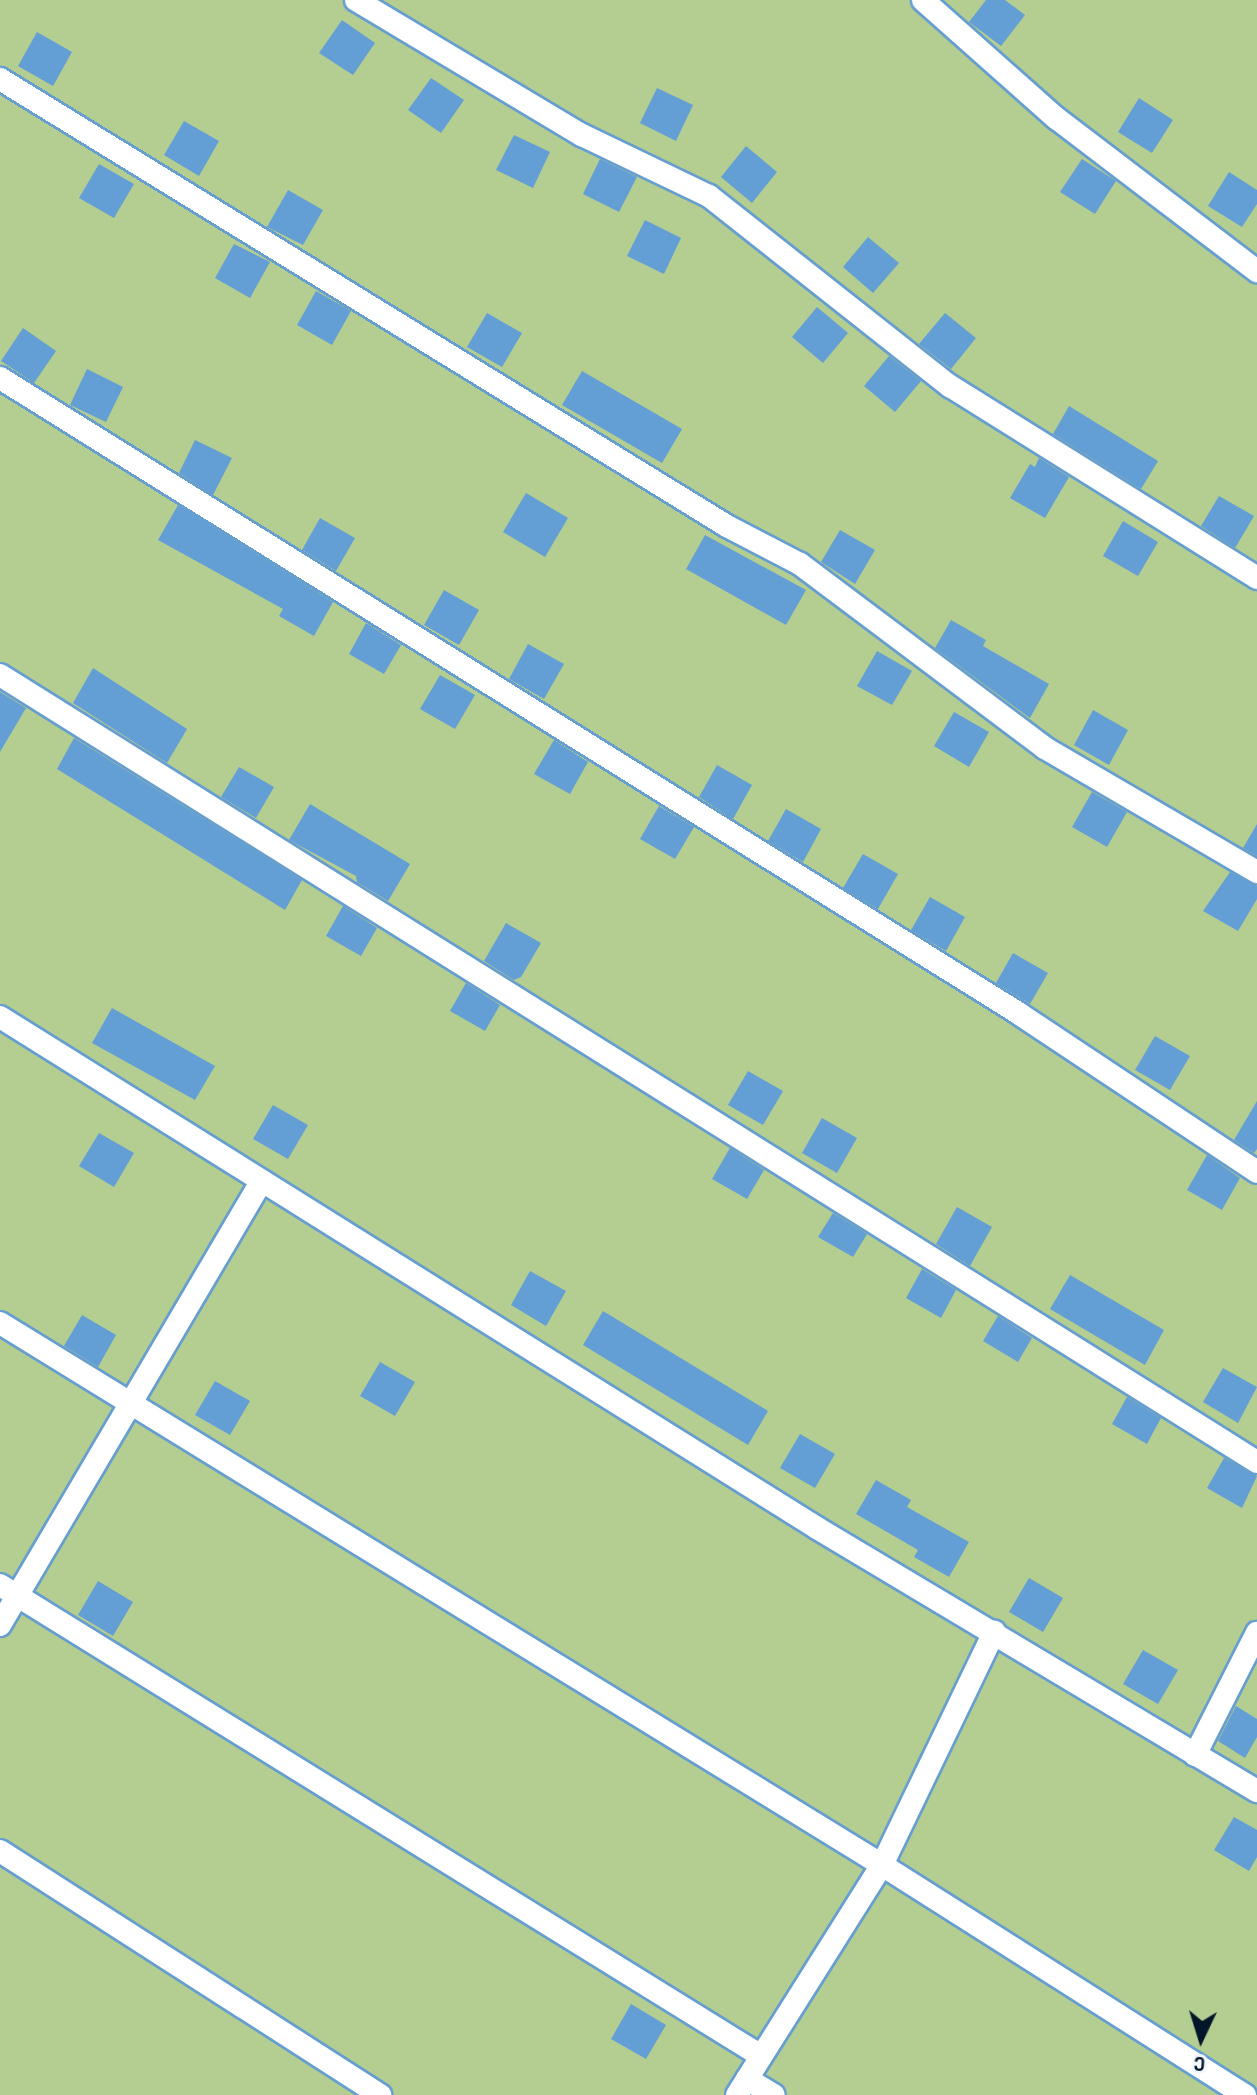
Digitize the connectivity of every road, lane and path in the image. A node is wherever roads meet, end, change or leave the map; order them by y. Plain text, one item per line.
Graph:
1 (356, 0) edge
2 (923, 0) edge
3 (0, 79) edge
4 (1257, 271) edge
5 (0, 378) edge
6 (1257, 578) edge
7 (0, 675) edge
8 (1257, 872) edge
9 (0, 1017) edge
10 (1257, 1172) edge
11 (261, 1182) junction
12 (0, 1323) edge
13 (127, 1401) junction
14 (1257, 1462) edge
15 (10, 1591) edge
16 (0, 1625) edge
17 (994, 1632) junction
18 (1257, 1633) edge
19 (1195, 1755) junction
20 (1257, 1791) edge
21 (0, 1851) edge
22 (882, 1865) junction
23 (761, 2056) junction
24 (742, 2087) edge
25 (380, 2095) edge
26 (774, 2095) edge
27 (1245, 2095) edge

1 - 6 street
2 - 4 street
3 - 8 street
5 - 10 street
7 - 14 street
9 - 11 street
11 - 13 street
11 - 17 street
12 - 13 street
13 - 15 street
13 - 22 street
15 - 16 street
15 - 23 street
17 - 19 street
17 - 22 street
18 - 19 street
19 - 20 street
21 - 25 street
22 - 23 street
22 - 27 street
23 - 24 street
24 - 26 street

